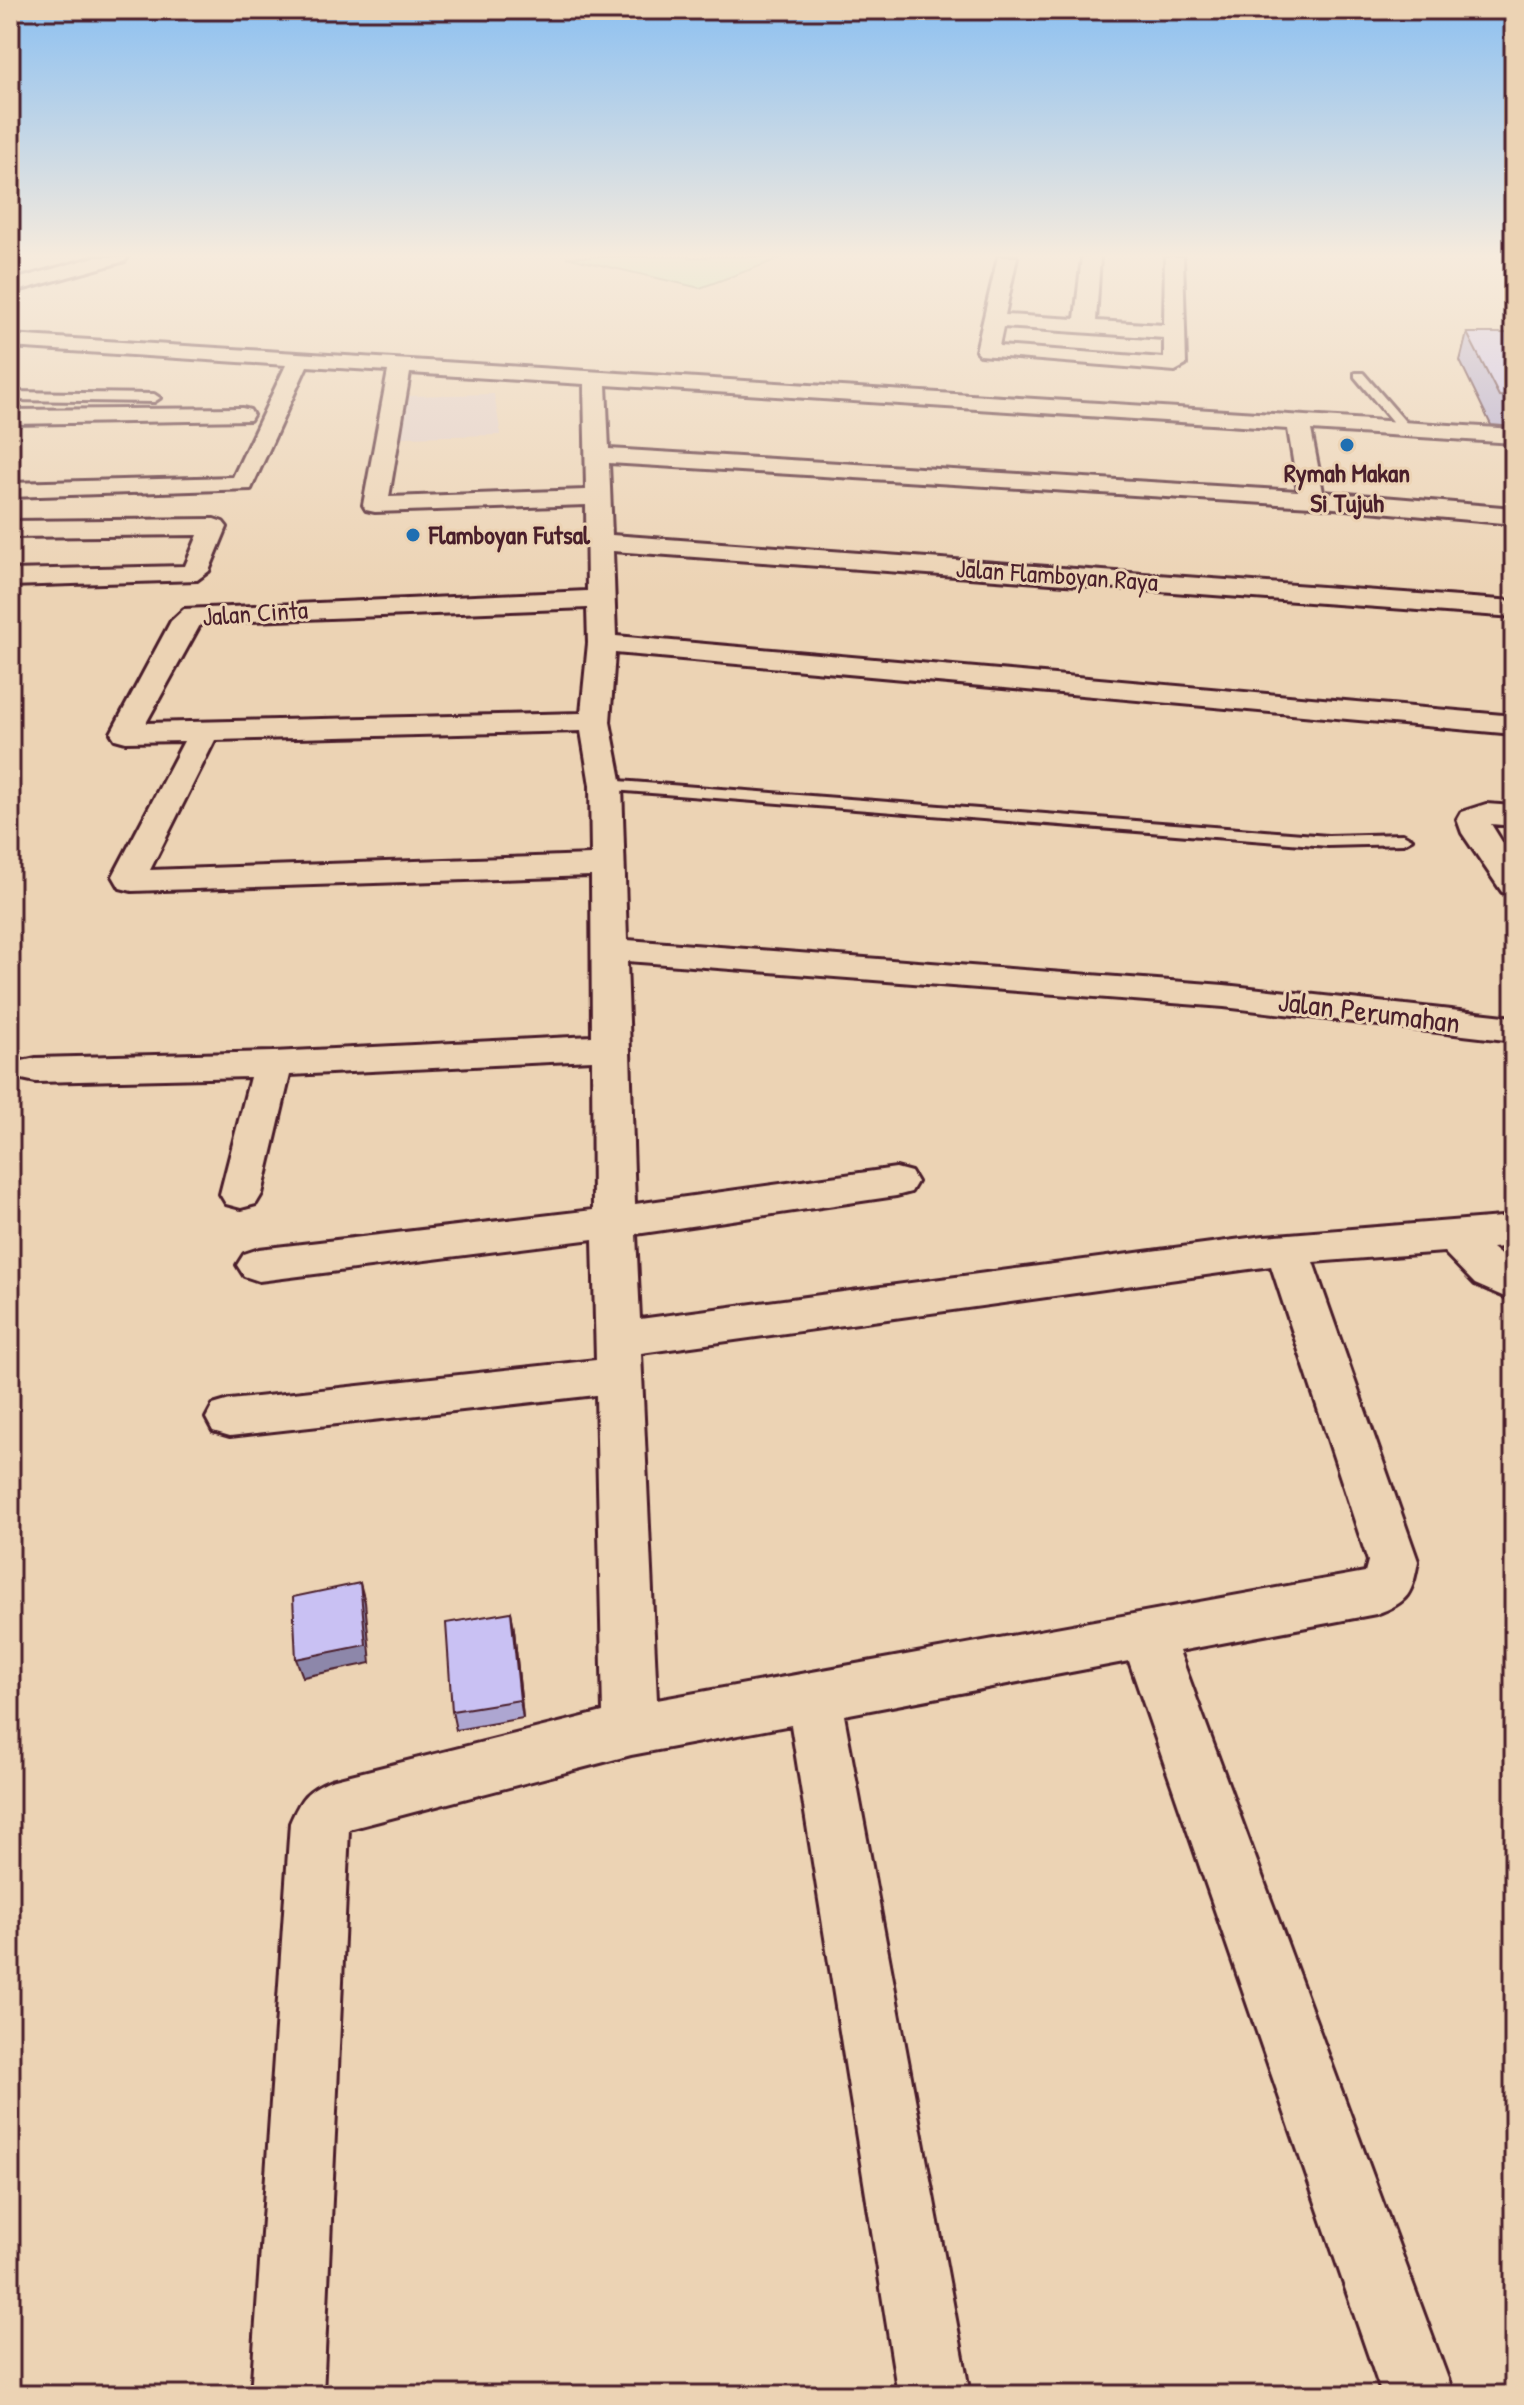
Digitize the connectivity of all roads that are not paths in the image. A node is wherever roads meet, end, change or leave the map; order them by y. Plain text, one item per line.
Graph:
1 (294, 369) edge
2 (400, 369) edge
3 (431, 369) edge
4 (982, 369) edge
5 (1175, 369) edge
6 (1359, 375) dead end
7 (595, 381) junction
8 (10, 396) edge
9 (154, 398) dead end
10 (972, 402) junction
11 (1175, 414) junction
12 (242, 415) dead end
13 (10, 417) edge
14 (1298, 422) junction
15 (1405, 429) junction
16 (1514, 436) edge
17 (597, 455) junction
18 (10, 490) edge
19 (598, 497) junction
20 (1312, 499) junction
21 (1514, 516) edge
22 (10, 529) edge
23 (599, 542) junction
24 (10, 578) edge
25 (601, 599) junction
26 (1514, 609) edge
27 (602, 643) junction
28 (595, 722) junction
29 (1514, 725) edge
30 (203, 733) junction
31 (606, 785) junction
32 (1514, 816) edge
33 (1403, 839) dead end
34 (608, 865) junction
35 (1514, 885) edge
36 (610, 949) junction
37 (1514, 1029) edge
38 (613, 1047) junction
39 (273, 1064) junction
40 (36, 1070) dead end
41 (896, 1182) dead end
42 (241, 1194) dead end
43 (614, 1222) junction
44 (1514, 1231) edge
45 (1453, 1235) junction
46 (1287, 1249) junction
47 (259, 1265) dead end
48 (1514, 1285) edge
49 (621, 1357) junction
50 (230, 1418) dead end
51 (1146, 1634) junction
52 (814, 1697) junction
53 (631, 1730) junction
54 (287, 2395) edge
55 (934, 2395) edge
56 (1418, 2395) edge

1 - 18 street
2 - 19 street
3 - 7 street
4 - 10 street
5 - 11 street
6 - 15 lane
7 - 10 street
7 - 17 street
8 - 9 lane
10 - 11 street
11 - 14 street
12 - 13 street
14 - 15 street
14 - 20 street
15 - 16 street
17 - 19 street
17 - 20 street
19 - 23 street
20 - 21 street
22 - 24 street
23 - 25 street
23 - 26 street, Jalan Flamboyan Raya
25 - 27 street
25 - 30 street, Jalan Cinta
27 - 28 street
27 - 29 street
28 - 30 street
28 - 31 street
30 - 34 street
31 - 33 lane
31 - 34 street
32 - 35 street
34 - 36 street
36 - 37 street, Jalan Perumahan
36 - 38 street
38 - 39 street
38 - 43 street
39 - 40 street
39 - 42 street
41 - 43 street
43 - 47 street
43 - 49 street
44 - 45 street
45 - 46 street
45 - 48 street
46 - 49 street
46 - 51 street
49 - 50 street
49 - 53 street
51 - 52 street
51 - 56 street
52 - 53 street
52 - 55 street
53 - 54 street

